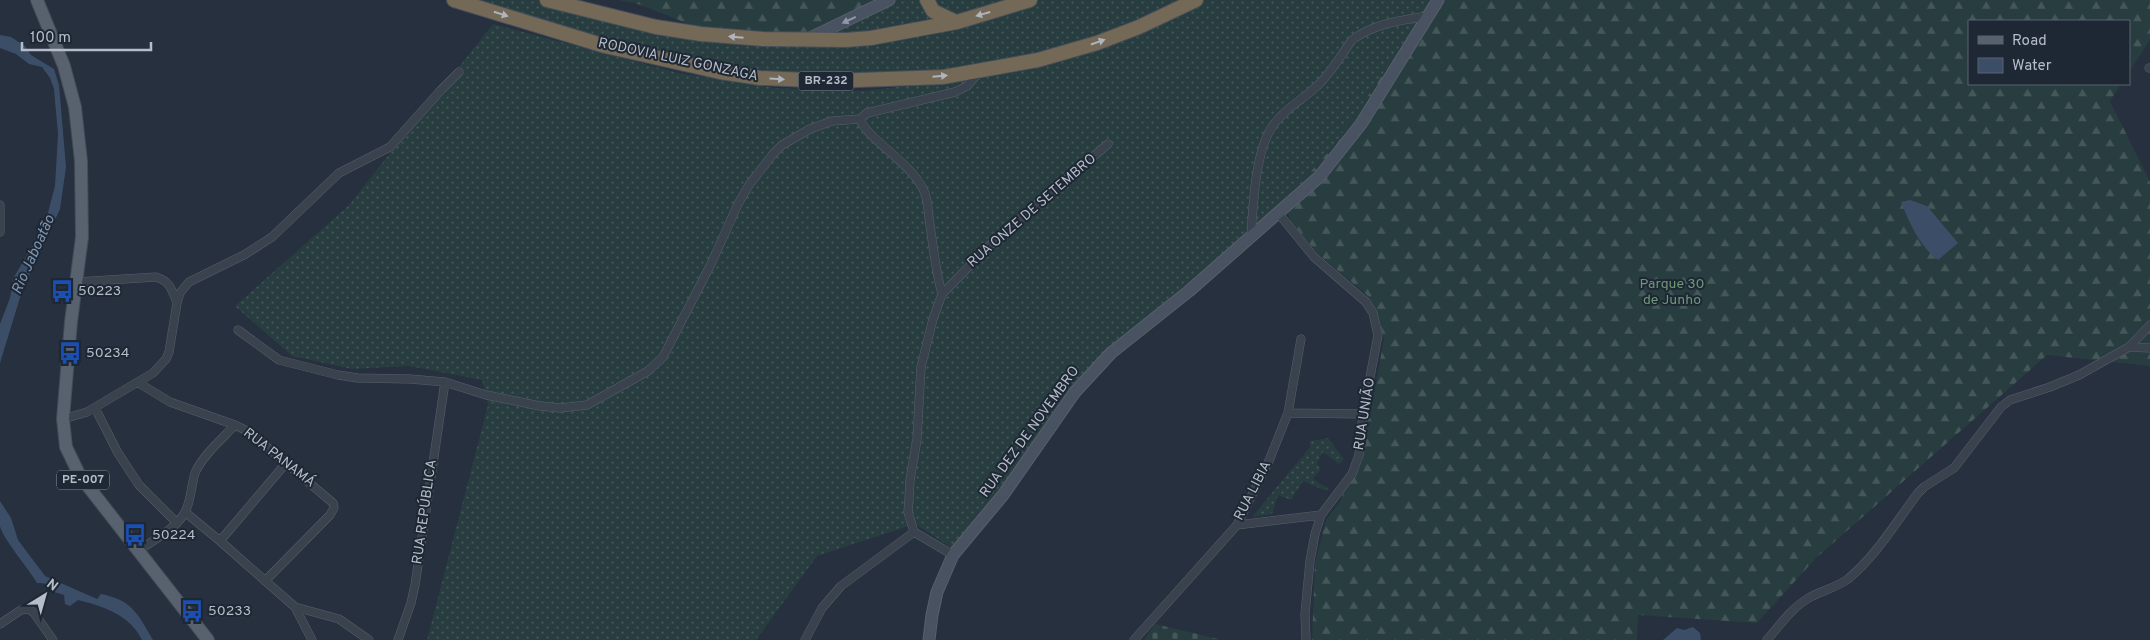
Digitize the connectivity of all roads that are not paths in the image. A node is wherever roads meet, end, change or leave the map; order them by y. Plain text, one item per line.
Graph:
1 (37, 0) edge
2 (454, 0) edge
3 (547, 0) edge
4 (889, 0) edge
5 (927, 0) edge
6 (1030, 0) edge
7 (1196, 0) edge
8 (1438, 0) edge
9 (1429, 16) junction
10 (957, 22) junction
11 (809, 39) junction
12 (980, 71) junction
13 (459, 72) dead end
14 (860, 118) junction
15 (1108, 144) dead end
16 (0, 205) edge
17 (1279, 214) junction
18 (0, 232) edge
19 (1251, 236) junction
20 (76, 282) junction
21 (942, 294) junction
22 (177, 302) junction
23 (2150, 325) edge
24 (238, 330) dead end
25 (1301, 339) dead end
26 (2129, 347) junction
27 (2150, 348) edge
28 (137, 382) junction
29 (444, 382) junction
30 (95, 408) junction
31 (1288, 413) junction
32 (1363, 414) junction
33 (63, 418) junction
34 (235, 425) junction
35 (287, 462) junction
36 (185, 512) junction
37 (1321, 515) junction
38 (177, 523) junction
39 (1237, 525) junction
40 (914, 532) junction
41 (220, 540) junction
42 (138, 551) junction
43 (953, 555) junction
44 (265, 581) junction
45 (295, 607) junction
46 (0, 624) edge
47 (54, 640) edge
48 (208, 640) edge
49 (312, 640) edge
50 (368, 640) edge
51 (398, 640) edge
52 (805, 640) edge
53 (929, 640) edge
54 (1134, 640) edge
55 (1306, 640) edge
56 (1767, 640) edge

1 - 20 main road, PE-007
2 -> 12 highway, RODOVIA LUIZ GONZAGA / BR-232
11 -> 3 highway, RODOVIA LUIZ GONZAGA
4 -> 11 main road
5 - 10 highway
6 -> 10 highway, RODOVIA LUIZ GONZAGA
12 -> 7 highway, RODOVIA LUIZ GONZAGA / BR-232
8 - 9 main road, RUA DEZ DE NOVEMBRO
9 - 17 main road, RUA DEZ DE NOVEMBRO
9 - 19 street
10 - 11 highway, RODOVIA LUIZ GONZAGA
12 - 14 street
13 - 22 street
14 - 21 street
14 - 29 street
15 - 21 street, RUA ONZE DE SETEMBRO
16 - 18 street
17 - 19 main road, RUA DEZ DE NOVEMBRO
17 - 32 street, RUA UNIÃO
19 - 43 main road, RUA DEZ DE NOVEMBRO
20 - 22 street
20 - 33 main road, PE-007
21 - 40 street, RUA ONZE DE SETEMBRO
22 - 28 street
23 - 26 street
24 - 29 street
25 - 31 street, RUA LIBIA
26 - 27 street
26 - 56 street
28 - 30 street
28 - 34 street, RUA PANAMÁ
29 - 51 street, RUA REPÚBLICA
30 - 33 street
30 - 38 street
31 - 32 street
31 - 39 street, RUA LIBIA
32 - 37 street, RUA UNIÃO
33 - 42 main road, PE-007
34 - 35 street, RUA PANAMÁ
34 - 36 street
35 - 41 street
35 - 44 street, RUA PANAMÁ
36 - 38 street
36 - 41 street
37 - 39 street
37 - 55 street, RUA UNIÃO
38 - 42 street
39 - 54 street, RUA LIBIA
40 - 43 street
40 - 52 street
41 - 44 street
42 - 48 main road, PE-007
43 - 53 main road, RUA DEZ DE NOVEMBRO
44 - 45 street
45 - 49 street
45 - 50 street
46 - 47 street

